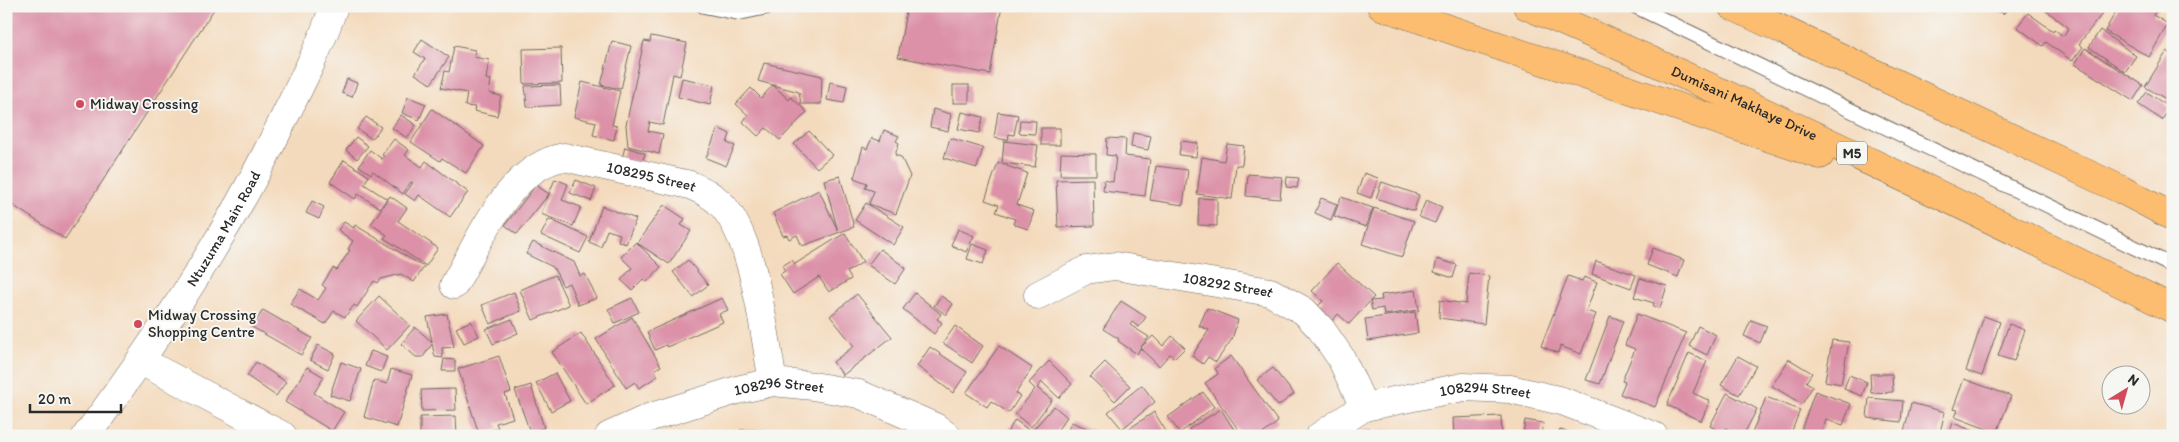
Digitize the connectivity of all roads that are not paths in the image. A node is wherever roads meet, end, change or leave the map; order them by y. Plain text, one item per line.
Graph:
1 (334, 6) edge
2 (704, 6) edge
3 (772, 6) edge
4 (1381, 6) edge
5 (1527, 6) edge
6 (1635, 6) edge
7 (1732, 6) edge
8 (1960, 203) junction
9 (2173, 217) edge
10 (2173, 266) edge
11 (454, 285) dead end
12 (1038, 294) dead end
13 (2173, 309) edge
14 (141, 362) junction
15 (773, 382) junction
16 (1364, 408) junction
17 (86, 436) edge
18 (283, 436) edge
19 (609, 436) edge
20 (947, 436) edge
21 (1320, 436) edge
22 (1654, 436) edge

1 - 14 street, Ntuzuma Main Road
2 - 3 lane
4 - 8 main road
5 - 8 main road, Dumisani Makhaye Drive / M5
6 - 10 lane
7 - 9 main road
8 - 13 main road, Dumisani Makhaye Drive / M5
11 - 15 street, 108295 Street
12 - 16 street, 108292 Street
14 - 17 street, Ntuzuma Main Road
14 - 18 street
15 - 19 street, 108296 Street
15 - 20 street, 108296 Street
16 - 21 street, 108294 Street
16 - 22 street, 108294 Street

